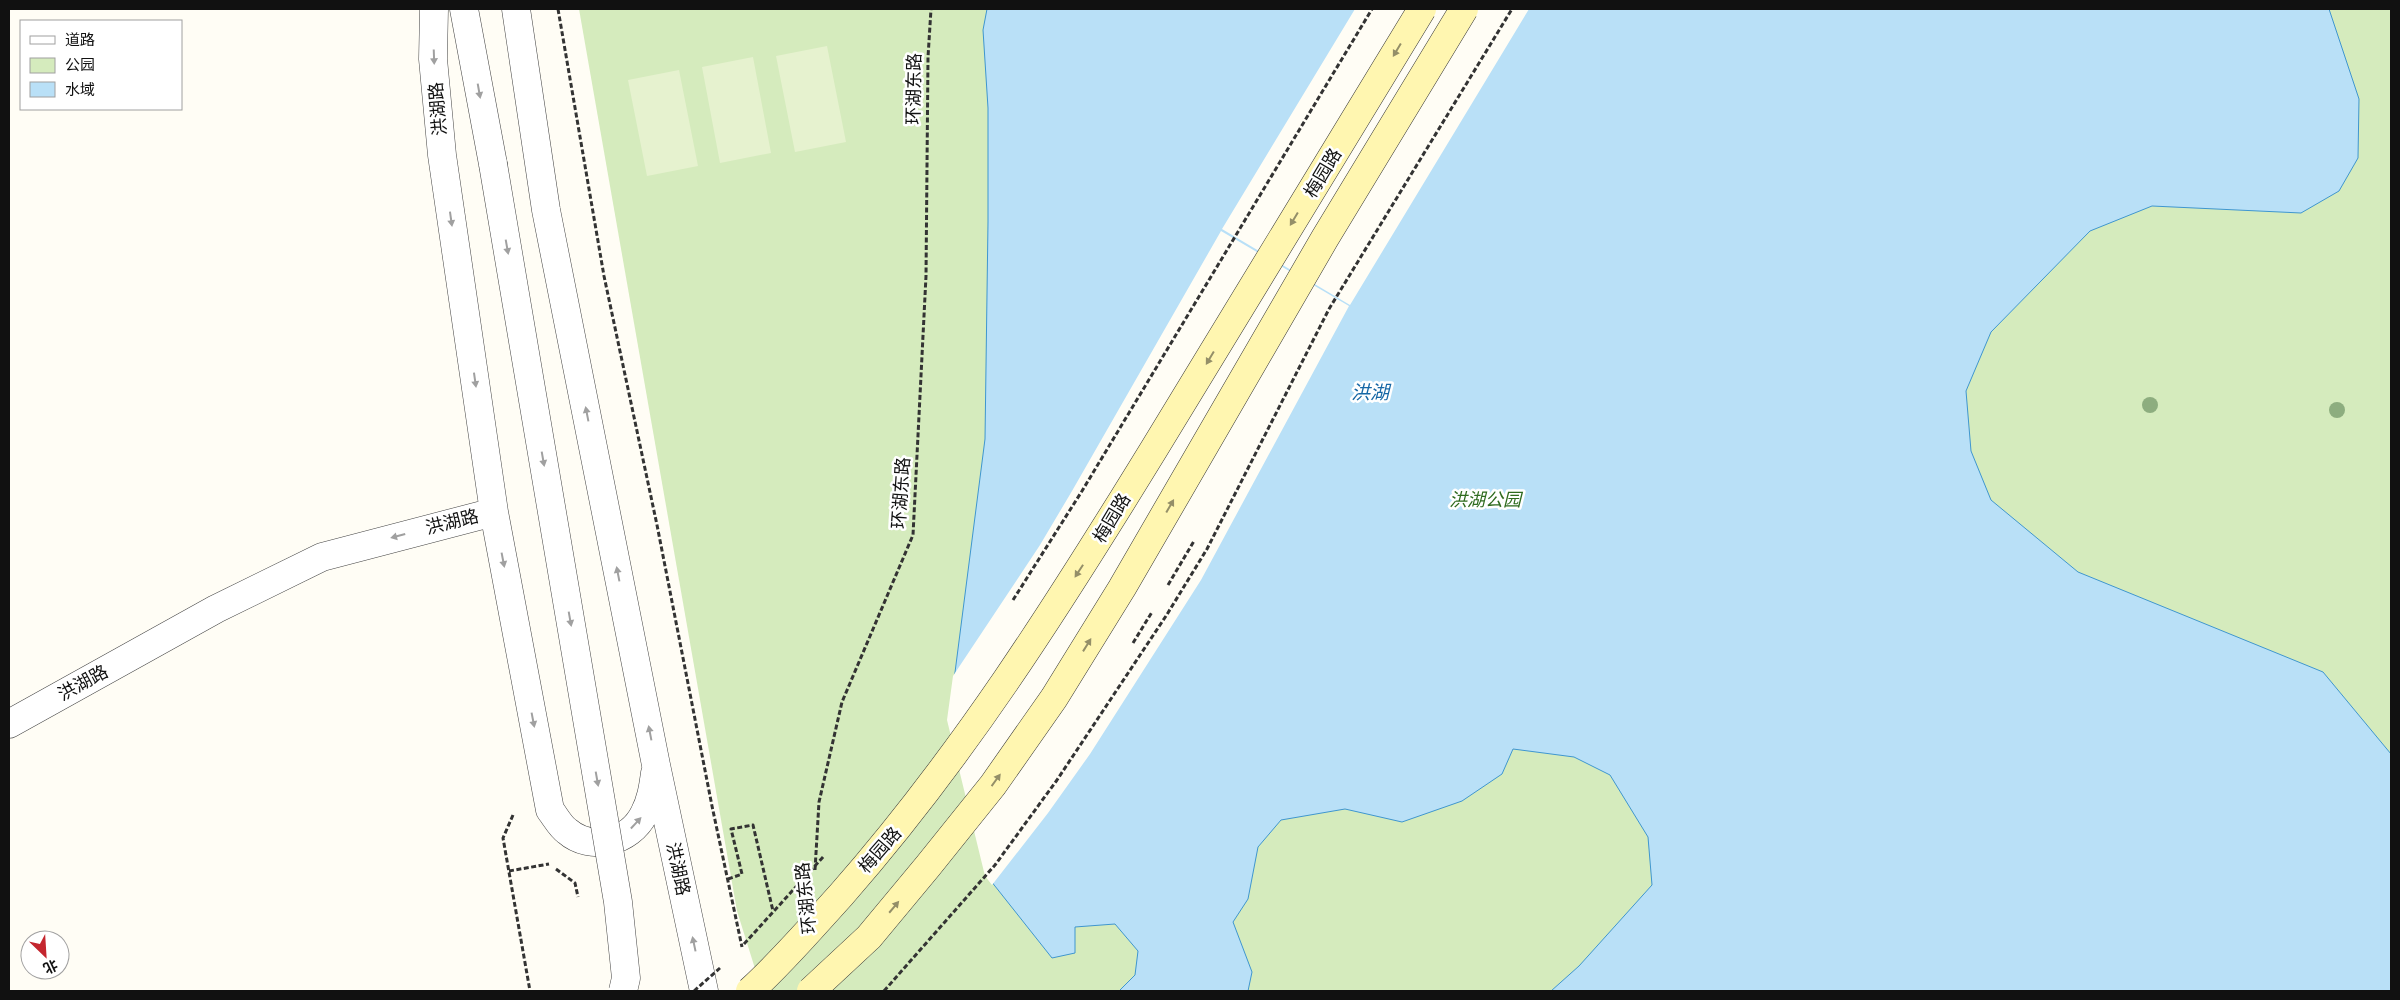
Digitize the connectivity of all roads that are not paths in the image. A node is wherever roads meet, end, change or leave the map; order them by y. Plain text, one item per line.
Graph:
1 (434, 9) edge
2 (464, 9) edge
3 (516, 9) edge
4 (1422, 9) edge
5 (1464, 9) edge
6 (494, 512) junction
7 (9, 724) edge
8 (656, 765) junction
9 (869, 937) junction
10 (623, 991) edge
11 (704, 991) edge
12 (750, 991) edge
13 (811, 991) edge
14 (826, 991) edge

1 -> 6 street, 洪湖路
2 -> 10 street, bridge
8 -> 3 street, 洪湖路
4 -> 12 main road, 梅园路, bridge
9 -> 5 main road, 梅园路, bridge
6 -> 7 street, 洪湖路
6 -> 8 street
11 -> 8 street, 洪湖路
9 - 13 main road, 梅园路, bridge
9 - 14 main road, bridge

